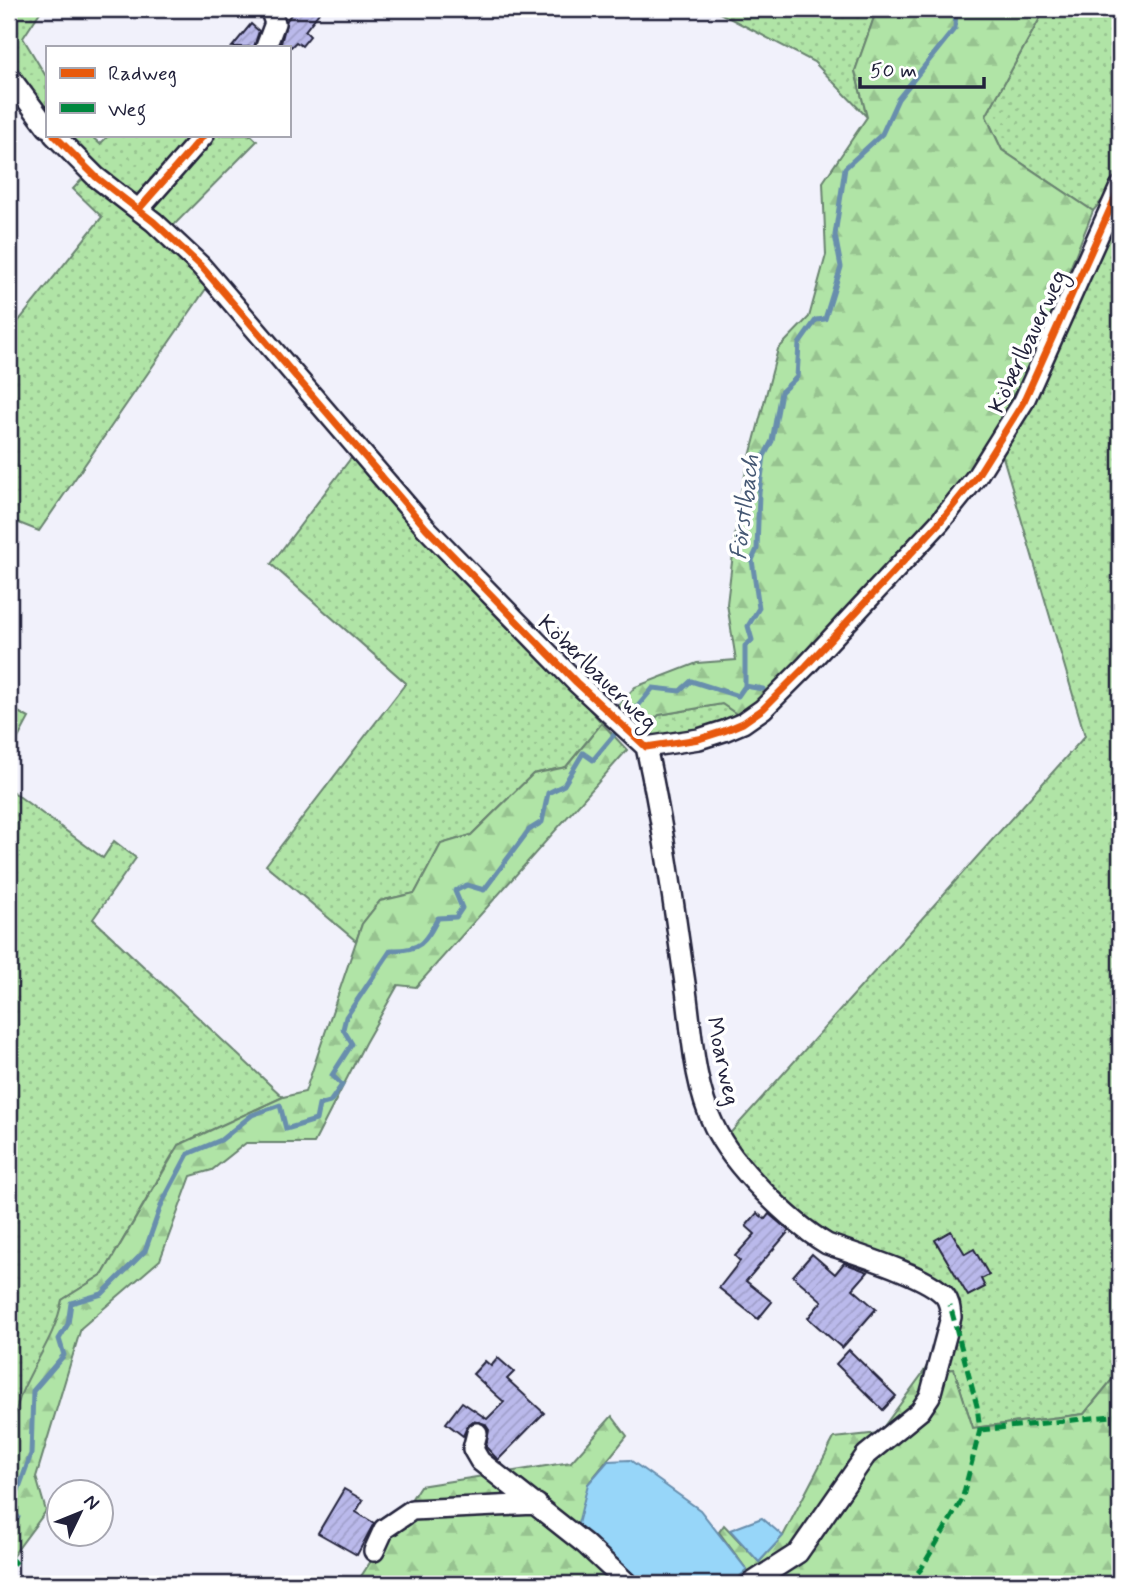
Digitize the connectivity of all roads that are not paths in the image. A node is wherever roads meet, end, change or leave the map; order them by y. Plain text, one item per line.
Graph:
1 (270, 9) edge
2 (267, 46) edge
3 (9, 75) edge
4 (46, 126) edge
5 (55, 136) edge
6 (203, 136) edge
7 (1120, 187) edge
8 (139, 209) junction
9 (646, 747) junction
10 (477, 1433) dead end
11 (537, 1504) junction
12 (374, 1551) dead end
13 (628, 1584) edge
14 (750, 1584) edge

1 - 2 street
3 - 4 street
5 - 8 street, Köberlbauerweg
6 - 8 street
7 - 9 street, Köberlbauerweg
8 - 9 street, Köberlbauerweg
9 - 14 street, Moarweg
10 - 11 street
11 - 12 street
11 - 13 street

